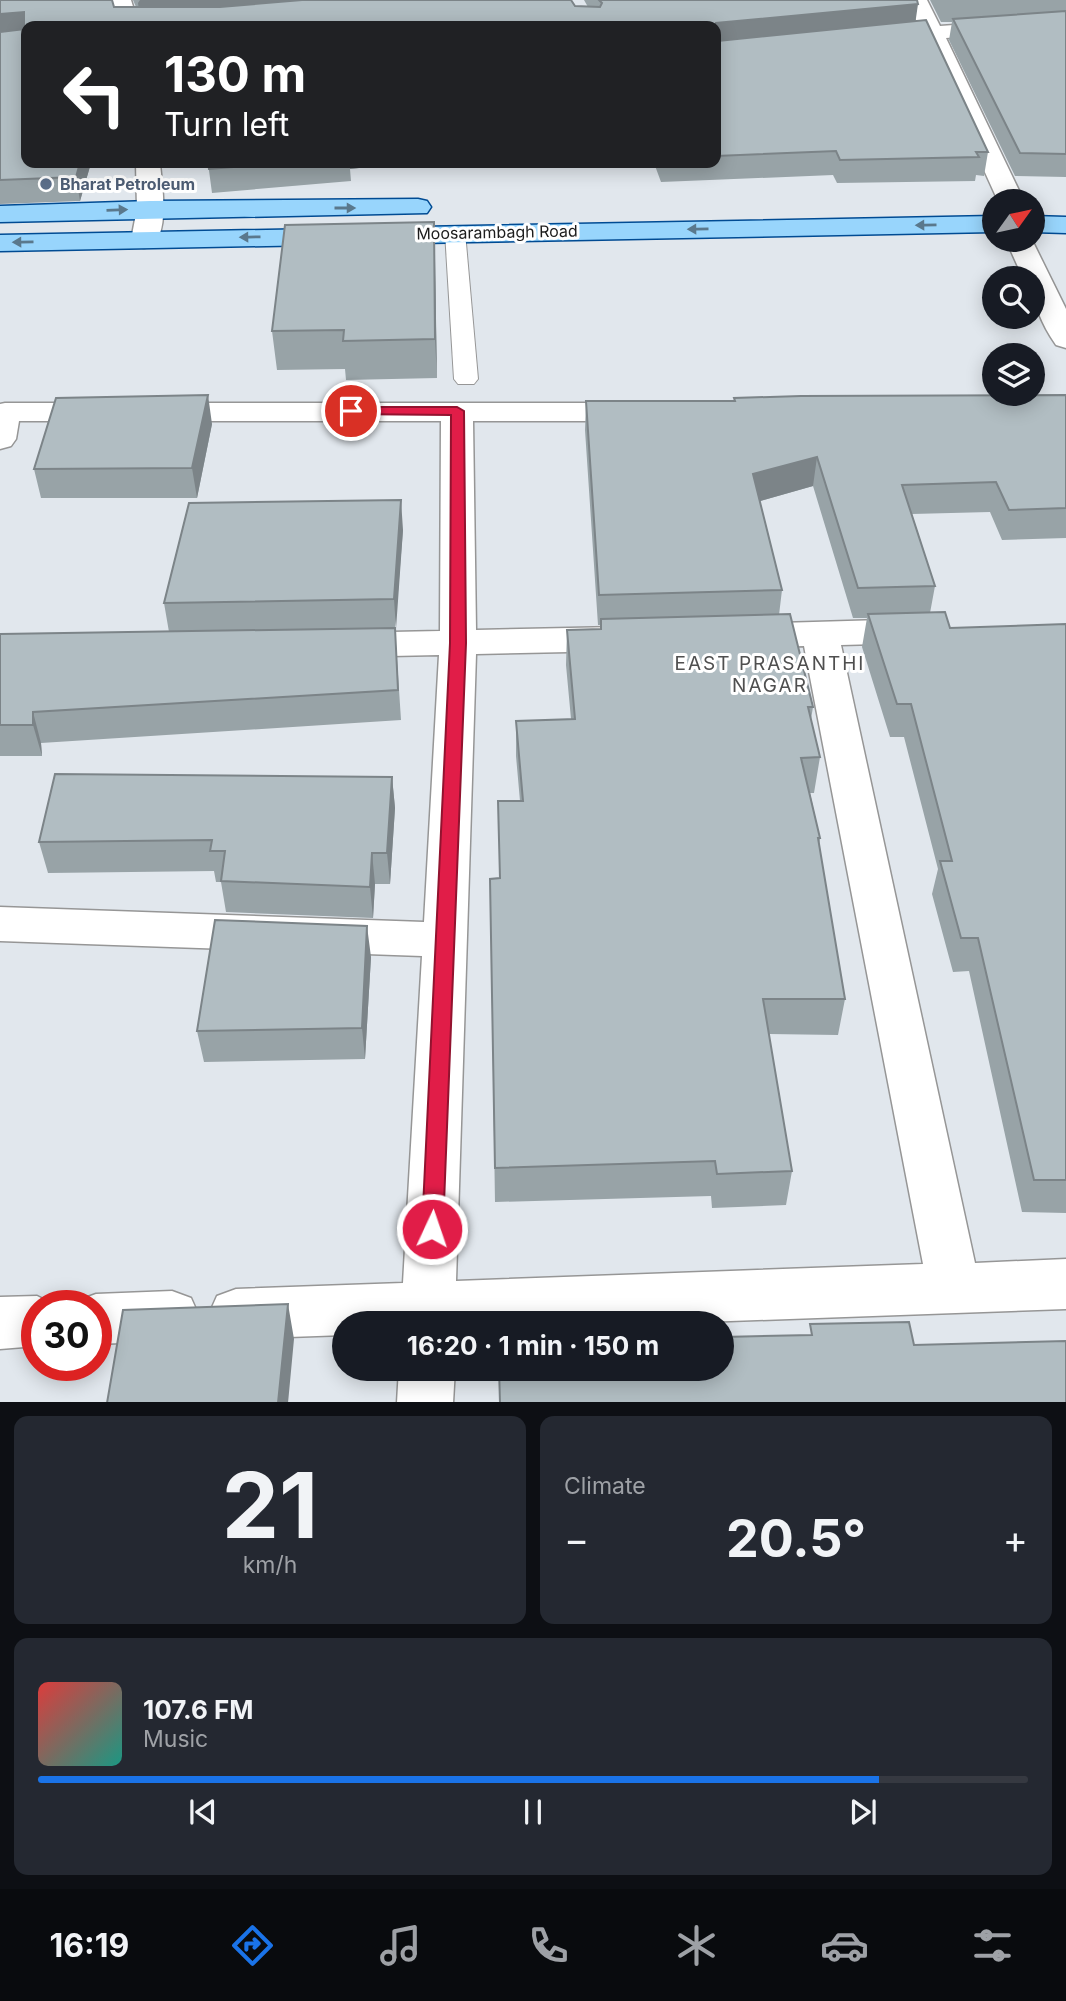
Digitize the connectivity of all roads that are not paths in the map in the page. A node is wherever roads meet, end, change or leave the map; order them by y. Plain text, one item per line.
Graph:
1 (121, 0) edge
2 (917, 0) edge
3 (127, 21) edge
4 (1066, 23) edge
5 (932, 32) junction
6 (851, 40) edge
7 (148, 168) edge
8 (1005, 189) edge
9 (982, 203) edge
10 (1045, 203) edge
11 (1066, 203) edge
12 (703, 205) dead end
13 (440, 207) dead end
14 (150, 209) junction
15 (0, 214) edge
16 (982, 224) edge
17 (1045, 224) edge
18 (1066, 225) edge
19 (455, 232) junction
20 (144, 240) junction
21 (0, 243) edge
22 (1025, 252) edge
23 (1066, 338) edge
24 (462, 395) junction
25 (665, 412) edge
26 (0, 439) edge
27 (943, 631) edge
28 (820, 634) junction
29 (708, 637) edge
30 (653, 638) edge
31 (458, 643) junction
32 (304, 645) edge
33 (0, 924) edge
34 (445, 940) junction
35 (1066, 1284) edge
36 (954, 1288) junction
37 (429, 1311) edge
38 (507, 1311) edge
39 (332, 1316) edge
40 (112, 1319) edge
41 (21, 1321) edge
42 (0, 1322) edge
43 (426, 1381) edge
44 (425, 1402) edge

1 - 3 street
2 - 5 street
4 - 5 street
5 - 6 street
5 - 8 street
7 - 14 street
9 - 12 main road
10 - 11 main road
14 -> 13 main road, Moosarambagh Road
15 -> 14 main road, Moosarambagh Road
14 - 20 street
16 -> 19 main road, Moosarambagh Road
17 - 18 main road
19 -> 20 main road, Moosarambagh Road
19 - 24 lane
20 -> 21 main road, Moosarambagh Road
22 - 23 street
24 - 25 street
24 - 26 street
24 - 31 street
27 - 28 street
28 - 29 street
28 - 36 street
30 - 31 street
31 - 32 street
31 - 34 street
33 - 34 street
34 - 37 street
35 - 36 street
36 - 38 street
39 - 40 street
41 - 42 street
43 - 44 street

